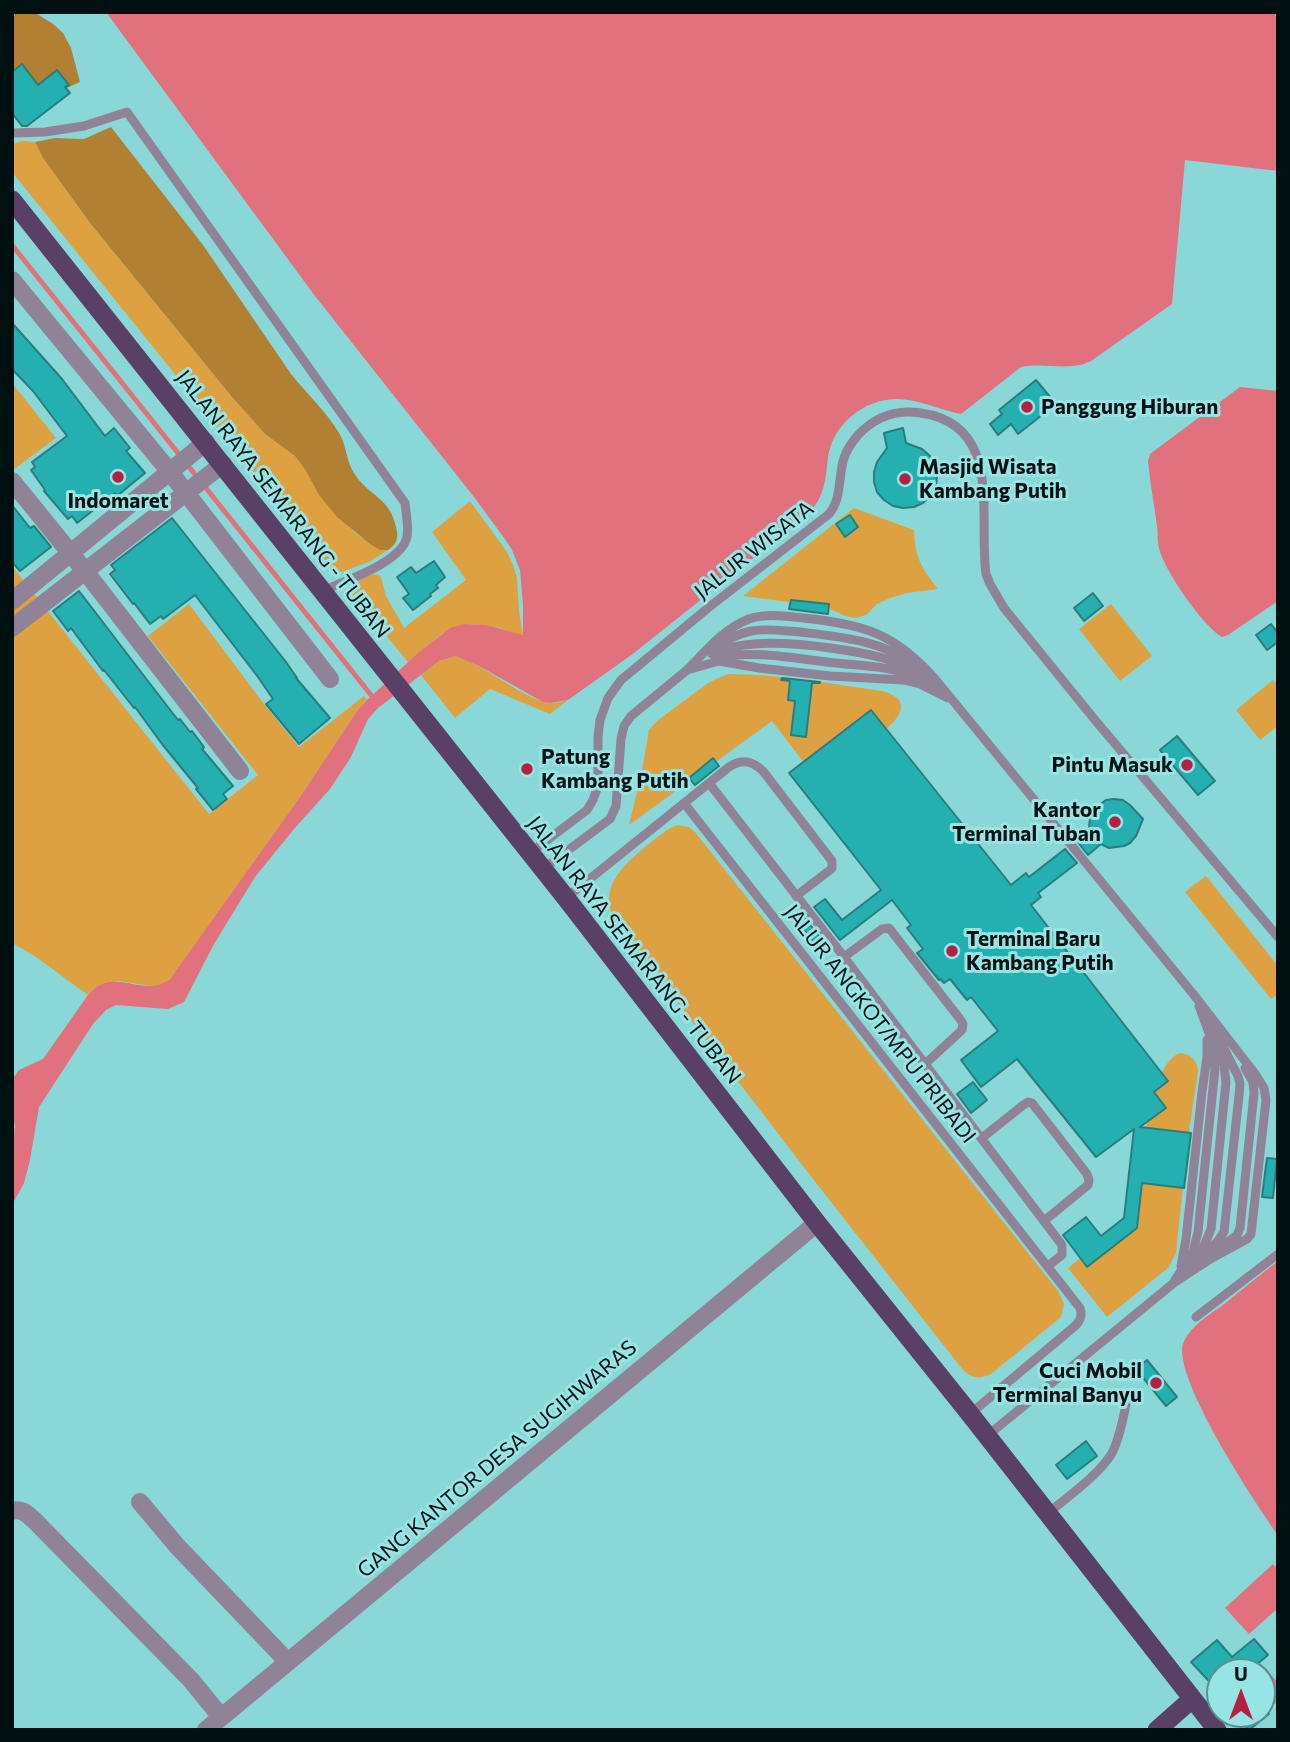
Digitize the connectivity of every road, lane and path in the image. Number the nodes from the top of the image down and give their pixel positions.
1 (12, 132) edge
2 (12, 200) edge
3 (12, 280) edge
4 (201, 446) junction
5 (174, 468) junction
6 (217, 469) junction
7 (12, 481) edge
8 (190, 489) junction
9 (71, 553) junction
10 (85, 571) junction
11 (323, 591) junction
12 (12, 601) edge
13 (12, 628) edge
14 (687, 670) junction
15 (330, 679) dead end
16 (953, 702) junction
17 (240, 771) dead end
18 (709, 783) junction
19 (684, 803) junction
20 (530, 853) junction
21 (543, 869) junction
22 (796, 896) junction
23 (566, 898) junction
24 (1278, 937) edge
25 (844, 957) junction
26 (1194, 995) junction
27 (925, 1064) junction
28 (982, 1138) junction
29 (1044, 1221) junction
30 (817, 1223) junction
31 (1278, 1254) edge
32 (1048, 1266) junction
33 (1172, 1284) junction
34 (1196, 1317) dead end
35 (1127, 1401) dead end
36 (970, 1414) junction
37 (987, 1436) junction
38 (140, 1502) dead end
39 (12, 1511) edge
40 (1047, 1514) junction
41 (288, 1662) junction
42 (1192, 1699) junction
43 (221, 1717) junction
44 (206, 1730) edge
45 (1157, 1730) edge
46 (1217, 1730) edge

1 - 11 lane
2 - 4 highway, JALAN RAYA SEMARANG - TUBAN
3 - 5 street
4 - 5 street
4 - 6 highway, JALAN RAYA SEMARANG - TUBAN
5 - 8 street
5 - 9 street
6 - 8 street
6 - 11 highway, JALAN RAYA SEMARANG - TUBAN
7 - 9 street
8 - 10 street
8 - 15 street
9 - 10 street
9 - 12 street
10 - 13 street
10 - 17 street
11 - 20 highway, JALAN RAYA SEMARANG - TUBAN
14 - 16 lane
14 - 16 lane
14 - 16 lane
14 - 16 lane
14 - 21 lane
16 - 26 lane
18 - 19 lane, JALUR ANGKOT/MPU PRIBADI
18 - 22 lane, JALUR ANGKOT/MPU PRIBADI
18 - 22 lane, JALUR ANGKOT/MPU PRIBADI
19 - 23 lane, JALUR ANGKOT/MPU PRIBADI
19 - 32 lane, JALUR ANGKOT/MPU PRIBADI
20 - 21 highway, JALAN RAYA SEMARANG - TUBAN
20 - 24 lane, JALUR WISATA
21 - 23 highway, JALAN RAYA SEMARANG - TUBAN
22 - 25 lane, JALUR ANGKOT/MPU PRIBADI
23 - 30 highway, JALAN RAYA SEMARANG - TUBAN
25 - 27 lane, JALUR ANGKOT/MPU PRIBADI
25 - 27 lane, JALUR ANGKOT/MPU PRIBADI
26 - 33 lane
26 - 33 lane
26 - 33 lane
26 - 33 lane
27 - 28 lane, JALUR ANGKOT/MPU PRIBADI
28 - 29 lane, JALUR ANGKOT/MPU PRIBADI
28 - 29 lane, JALUR ANGKOT/MPU PRIBADI
29 - 32 lane, JALUR ANGKOT/MPU PRIBADI
30 - 36 highway, JALAN RAYA SEMARANG - TUBAN
30 - 41 street, GANG KANTOR DESA SUGIHWARAS
31 - 34 lane
32 - 36 lane, JALUR ANGKOT/MPU PRIBADI
33 - 37 lane
35 - 40 lane
36 - 37 highway, JALAN RAYA SEMARANG - TUBAN
37 - 40 highway, JALAN RAYA SEMARANG - TUBAN
38 - 41 street
39 - 43 street
40 - 42 highway, JALAN RAYA SEMARANG - TUBAN
41 - 43 street, GANG KANTOR DESA SUGIHWARAS
42 - 45 highway
42 - 46 highway, JALAN RAYA SEMARANG - TUBAN
43 - 44 street, GANG KANTOR DESA SUGIHWARAS

